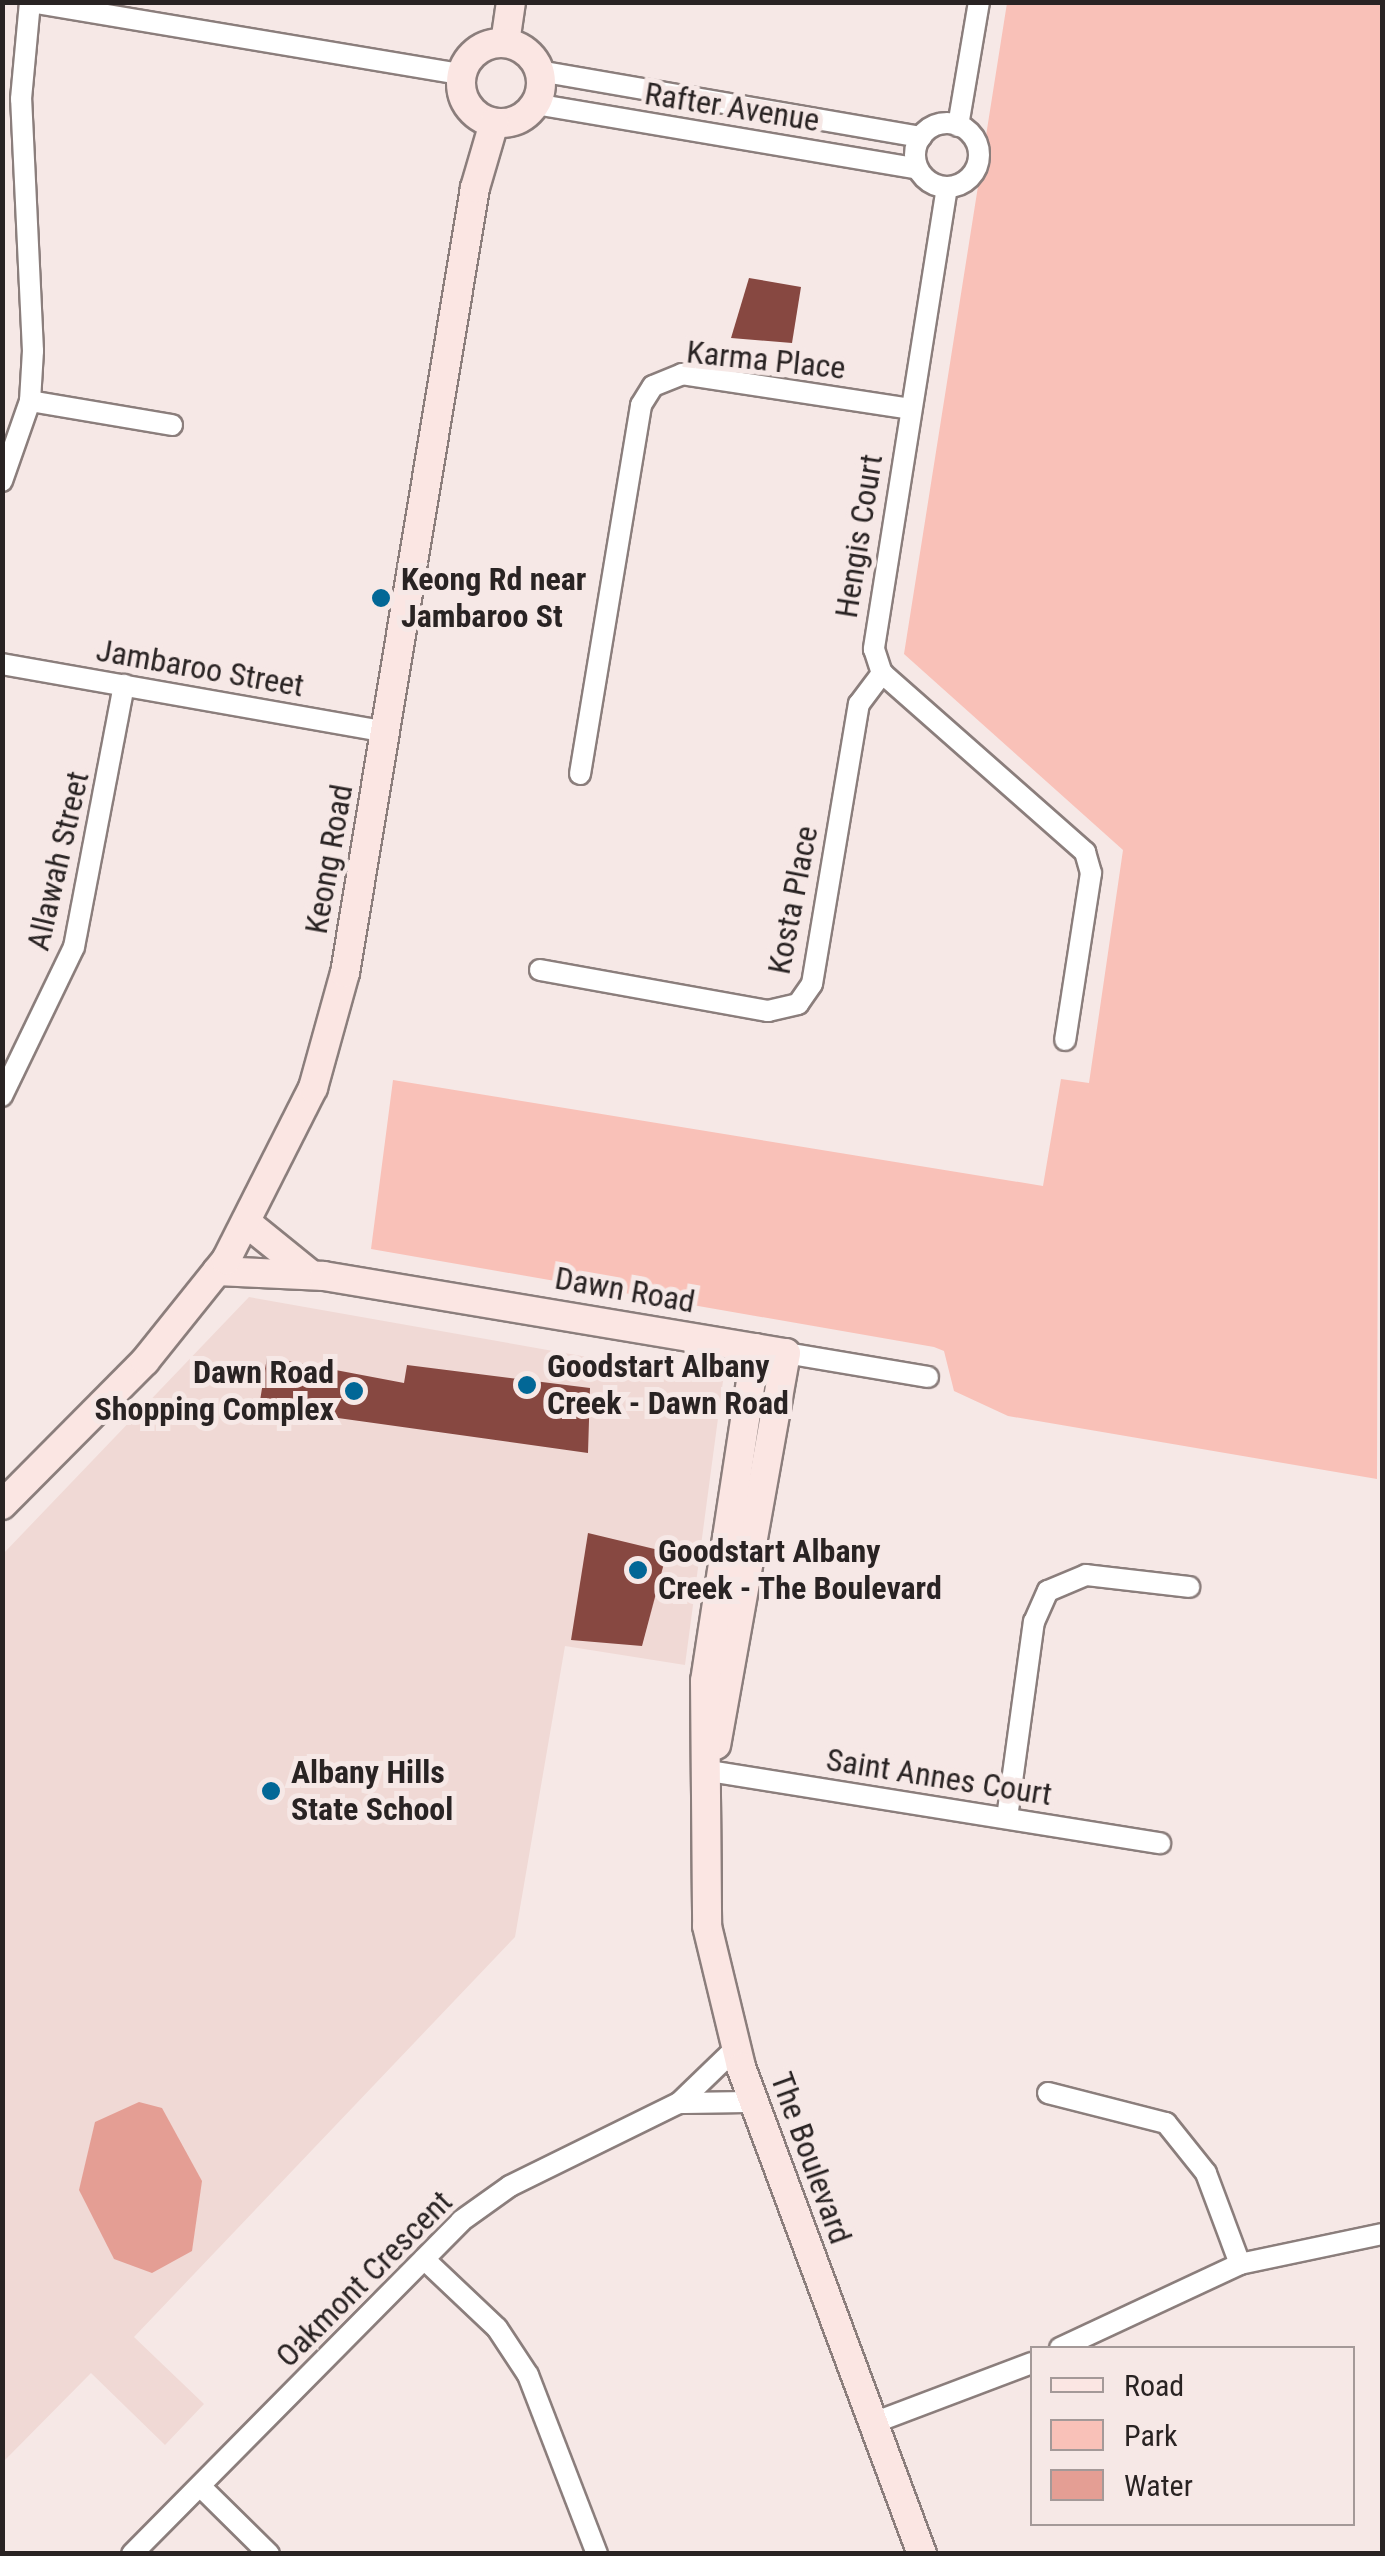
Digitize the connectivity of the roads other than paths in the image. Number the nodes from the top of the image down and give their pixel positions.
1 (30, 2) edge
2 (511, 2) edge
3 (978, 2) edge
4 (131, 11) edge
5 (505, 44) junction
6 (539, 71) junction
7 (462, 74) junction
8 (535, 104) junction
9 (494, 123) junction
10 (958, 126) junction
11 (921, 137) junction
12 (918, 169) junction
13 (947, 187) junction
14 (30, 401) junction
15 (910, 408) junction
16 (172, 425) dead end
17 (2, 482) edge
18 (2, 664) edge
19 (882, 673) junction
20 (124, 685) junction
21 (388, 732) junction
22 (580, 774) dead end
23 (540, 970) dead end
24 (1065, 1040) dead end
25 (2, 1096) edge
26 (247, 1224) junction
27 (217, 1271) junction
28 (310, 1274) junction
29 (756, 1348) junction
30 (786, 1353) junction
31 (928, 1376) dead end
32 (2, 1505) edge
33 (1189, 1588) dead end
34 (709, 1771) junction
35 (1008, 1818) junction
36 (1160, 1843) dead end
37 (736, 2049) junction
38 (1048, 2092) dead end
39 (753, 2102) junction
40 (679, 2103) junction
41 (1382, 2234) edge
42 (424, 2259) junction
43 (1240, 2264) junction
44 (1064, 2346) edge
45 (1030, 2364) edge
46 (873, 2423) junction
47 (200, 2486) junction
48 (132, 2554) edge
49 (268, 2554) edge
50 (597, 2554) edge
51 (922, 2554) edge

1 - 4 street
1 - 14 street
2 - 5 street
3 - 10 street
4 - 7 street
5 - 6 street
5 - 7 street
6 - 8 street
6 - 11 street, Rafter Avenue
7 - 9 street
8 - 9 street
8 - 12 street, Rafter Avenue
9 - 21 street, Keong Road
10 - 11 street, Rafter Avenue
10 - 13 street
11 - 12 street
12 - 13 street, Rafter Avenue
13 - 15 street, Hengis Court
14 - 16 street
14 - 17 street
15 - 19 street, Hengis Court
15 - 22 street, Karma Place
18 - 20 street, Jambaroo Street
19 - 23 street, Kosta Place
19 - 24 street
20 - 21 street, Jambaroo Street
20 - 25 street, Allawah Street
21 - 26 street, Keong Road
26 - 27 street, Keong Road
26 - 28 street, Dawn Road
27 - 28 street, Dawn Road
27 - 32 street, Keong Road
28 - 29 street, Dawn Road
29 - 30 street, Dawn Road
29 - 34 street, The Boulevard
30 - 31 street, Dawn Road
30 - 34 street, The Boulevard
33 - 35 street
34 - 35 street, Saint Annes Court
34 - 37 street, The Boulevard
35 - 36 street, Saint Annes Court
37 - 39 street, The Boulevard
37 - 40 street, Oakmont Crescent
38 - 43 street
39 - 40 street, Oakmont Crescent
39 - 46 street, The Boulevard
40 - 42 street, Oakmont Crescent
41 - 43 street
42 - 47 street, Oakmont Crescent
42 - 50 street
43 - 44 street
45 - 46 street
46 - 51 street, The Boulevard
47 - 48 street, Oakmont Crescent
47 - 49 street

